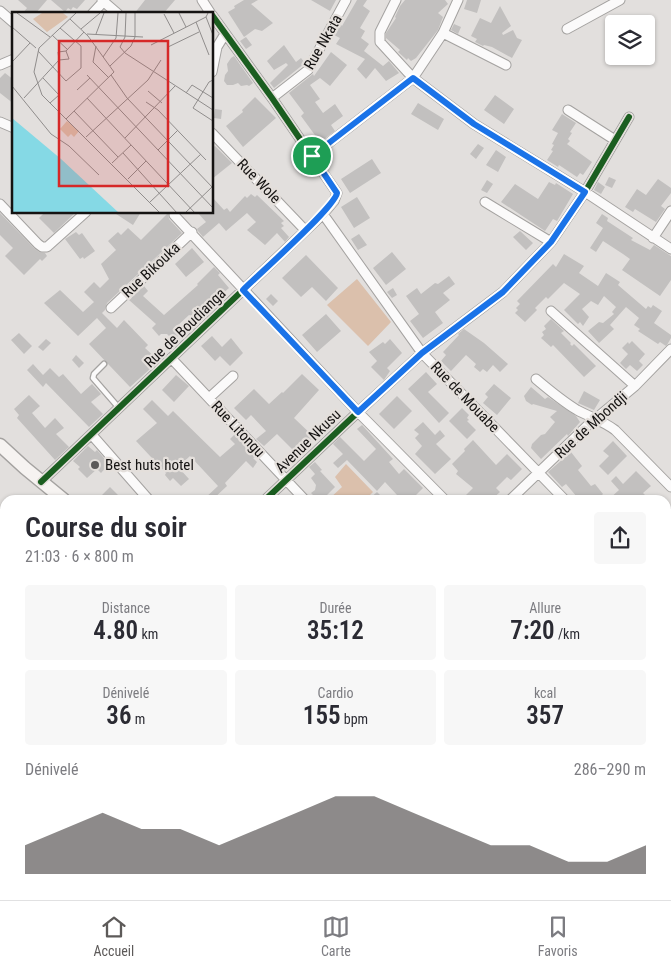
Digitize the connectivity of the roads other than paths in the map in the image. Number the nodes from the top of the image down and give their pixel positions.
1 (202, 0) edge
2 (346, 0) edge
3 (396, 0) edge
4 (458, 0) edge
5 (620, 0) edge
6 (104, 1) edge
7 (0, 11) edge
8 (94, 12) edge
9 (116, 12) edge
10 (210, 12) edge
11 (214, 18) edge
12 (12, 21) edge
13 (567, 29) dead end
14 (443, 33) junction
15 (225, 34) junction
16 (12, 59) edge
17 (214, 62) edge
18 (0, 65) edge
19 (506, 66) dead end
20 (413, 78) junction
21 (272, 98) junction
22 (568, 110) dead end
23 (629, 117) dead end
24 (0, 122) edge
25 (12, 127) edge
26 (214, 135) edge
27 (615, 140) junction
28 (312, 156) junction
29 (585, 192) junction
30 (485, 202) dead end
31 (0, 204) edge
32 (671, 211) edge
33 (84, 214) edge
34 (323, 214) junction
35 (174, 215) dead end
36 (305, 230) junction
37 (192, 232) junction
38 (653, 238) junction
39 (551, 242) junction
40 (671, 250) edge
41 (243, 290) junction
42 (111, 308) dead end
43 (551, 311) dead end
44 (671, 349) edge
45 (422, 353) junction
46 (171, 358) junction
47 (104, 364) dead end
48 (234, 376) dead end
49 (536, 379) dead end
50 (635, 386) junction
51 (208, 398) junction
52 (119, 408) junction
53 (358, 412) junction
54 (596, 418) junction
55 (92, 435) junction
56 (0, 445) edge
57 (538, 472) junction
58 (286, 480) junction
59 (41, 482) junction
60 (671, 487) edge
61 (58, 495) edge
62 (145, 495) edge
63 (270, 495) edge
64 (300, 495) edge
65 (440, 495) edge
66 (515, 495) edge
67 (560, 495) edge

1 - 10 street, Rue de Boudianga
2 - 21 street, Rue Nkata
3 - 20 street
4 - 14 street
5 - 13 street
6 - 8 street
6 - 9 street
7 - 12 street
11 - 15 street, Rue de Boudianga
14 - 19 street
14 - 20 street
15 - 17 street
15 - 21 street, Rue de Boudianga
16 - 18 street
20 - 28 street
20 - 29 street
21 - 28 street, Rue de Boudianga
22 - 27 street
23 - 27 street, Avenue Nkusu
24 - 25 street
26 - 36 street, Rue Wole
27 - 29 street, Avenue Nkusu
28 - 34 street, Rue de Boudianga
29 - 38 street
29 - 39 street, Avenue Nkusu
30 - 39 street
31 - 33 street
32 - 38 street
34 - 36 street, Rue de Boudianga
34 - 45 street, Rue de Mouabe
35 - 37 street
36 - 41 street, Rue de Boudianga
37 - 41 street
37 - 42 street, Rue Bikouka
38 - 40 street
39 - 45 street, Avenue Nkusu
41 - 46 street, Rue de Boudianga
41 - 53 street
43 - 50 street
44 - 50 street, Rue de Mbondji
45 - 53 street, Avenue Nkusu
45 - 57 street, Rue de Mouabe
46 - 51 street, Rue Litongu
46 - 52 street, Rue de Boudianga
47 - 52 lane
48 - 51 street
49 - 54 street
50 - 54 street, Rue de Mbondji
51 - 58 street, Rue Litongu
52 - 55 street, Rue de Boudianga
53 - 58 street, Avenue Nkusu
53 - 65 street
54 - 57 street, Rue de Mbondji
54 - 60 street
55 - 59 street, Rue de Boudianga
55 - 62 street
56 - 59 street
57 - 66 street, Rue de Mbondji
57 - 67 street, Rue de Mouabe
58 - 63 street, Avenue Nkusu
58 - 64 street, Rue Litongu
59 - 61 street

